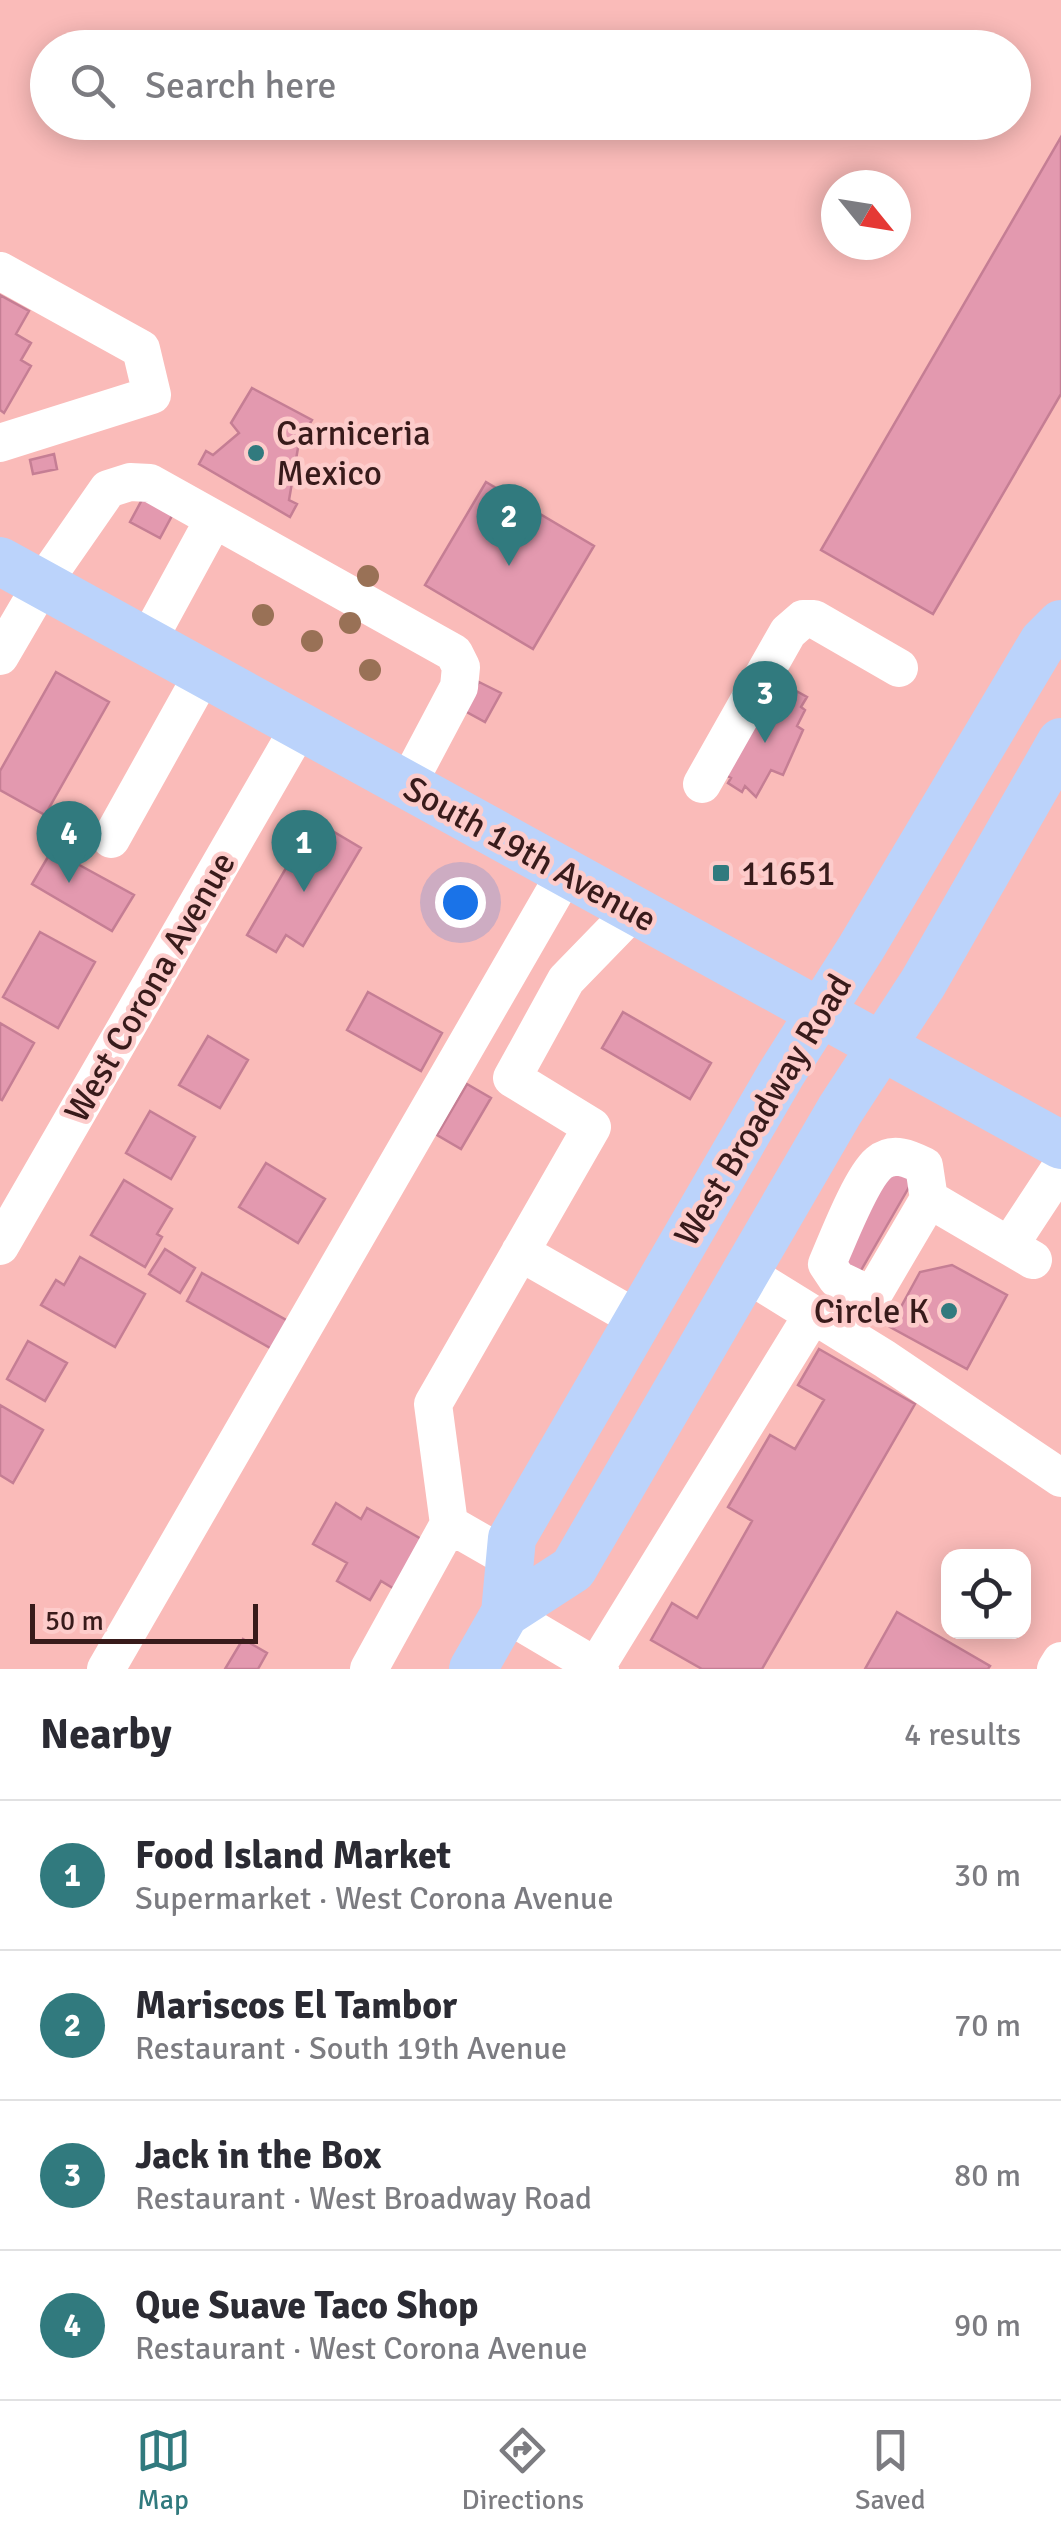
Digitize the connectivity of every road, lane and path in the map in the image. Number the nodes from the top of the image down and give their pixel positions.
1 (0, 270) edge
2 (0, 443) edge
3 (214, 519) junction
4 (0, 561) edge
5 (42, 584) junction
6 (1061, 624) edge
7 (146, 642) junction
8 (0, 656) edge
9 (899, 668) dead end
10 (203, 674) junction
11 (299, 728) junction
12 (1061, 742) edge
13 (702, 784) dead end
14 (406, 787) junction
15 (111, 839) dead end
16 (565, 874) junction
17 (633, 910) junction
18 (820, 1010) junction
19 (883, 1046) junction
20 (1061, 1145) edge
21 (1061, 1167) edge
22 (928, 1199) dead end
23 (0, 1246) edge
24 (520, 1252) junction
25 (746, 1272) junction
26 (812, 1314) junction
27 (638, 1320) junction
28 (1061, 1478) edge
29 (449, 1524) junction
30 (510, 1559) junction
31 (504, 1613) junction
32 (1061, 1662) edge
33 (598, 1668) edge
34 (106, 1669) edge
35 (369, 1669) edge
36 (473, 1669) edge
37 (1056, 1669) edge

1 - 2 street
3 - 5 street
3 - 7 street
3 - 14 street
4 - 5 main road, South 19th Avenue
5 - 7 main road, South 19th Avenue
5 - 8 street
6 - 18 main road, West Broadway Road
7 - 10 main road, South 19th Avenue
9 - 13 street
10 - 11 main road, South 19th Avenue
10 - 15 street
11 - 14 main road, South 19th Avenue
11 - 23 street, West Corona Avenue
12 - 19 main road, West Broadway Road
14 - 16 main road, South 19th Avenue
16 - 17 main road, South 19th Avenue
16 - 34 street
17 - 18 main road, South 19th Avenue
17 - 24 street
18 - 19 main road, South 19th Avenue
18 - 27 main road, West Broadway Road
19 - 20 main road, South 19th Avenue
19 - 25 main road, West Broadway Road
21 - 22 street
24 - 27 street
24 - 29 street
25 - 26 street
25 - 31 main road, West Broadway Road
26 - 28 street
26 - 33 street
27 - 30 main road, West Broadway Road
29 - 30 street
29 - 35 street
30 - 31 main road, West Broadway Road
31 - 33 street
31 - 36 main road, West Broadway Road
32 - 37 street

